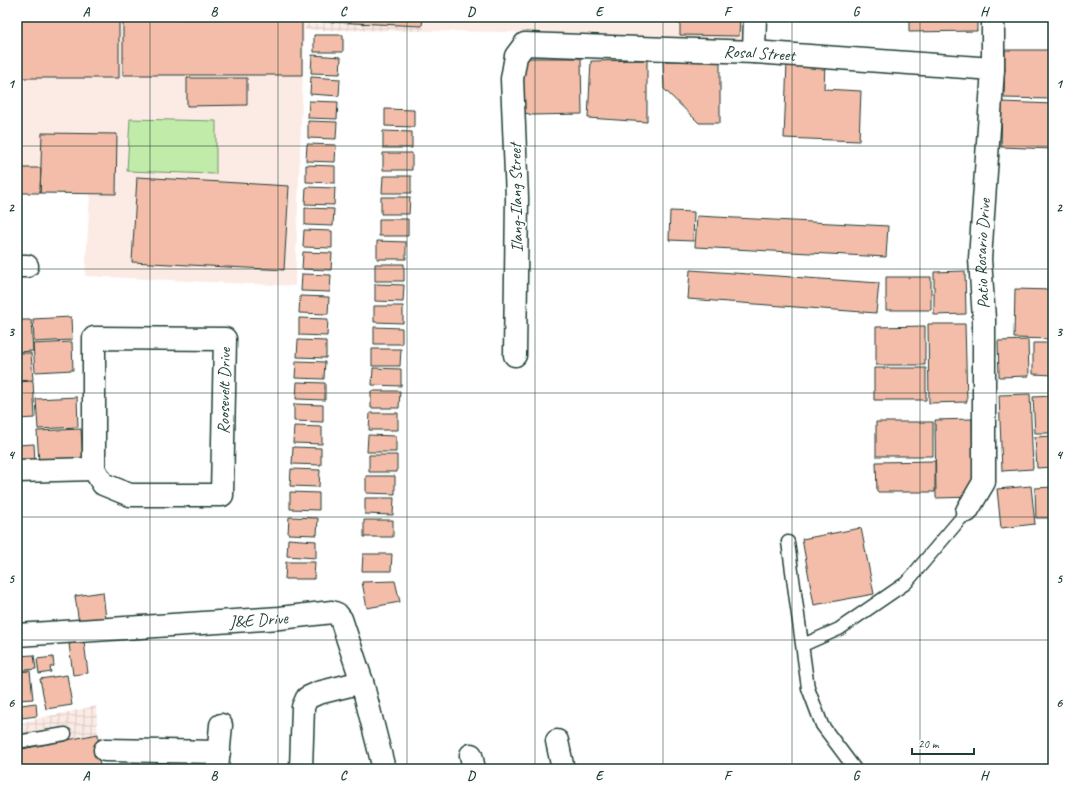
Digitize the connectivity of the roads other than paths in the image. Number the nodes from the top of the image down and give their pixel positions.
1 (755, 17) edge
2 (993, 17) edge
3 (526, 44) joint
4 (754, 52) junction
5 (993, 69) junction
6 (515, 355) dead end
7 (94, 469) junction
8 (17, 471) edge
9 (967, 511) joint
10 (788, 542) dead end
11 (17, 635) edge
12 (803, 644) junction
13 (362, 682) junction
14 (221, 725) dead end
15 (65, 734) dead end
16 (557, 741) dead end
17 (17, 742) edge
18 (105, 750) dead end
19 (218, 760) edge
20 (301, 769) edge
21 (384, 769) edge
22 (563, 769) edge
23 (854, 769) edge

1 - 4 street
2 - 5 street, Patio Rosario Drive
3 - 4 street, Rosal Street
3 - 6 street, Ilang-Ilang Street
4 - 5 street, Rosal Street
5 - 9 street, Patio Rosario Drive
7 - 7 street, Roosevelt Drive
7 - 8 street
9 - 12 lane
10 - 12 lane
11 - 13 street, J&E Drive
12 - 23 lane
13 - 20 street
13 - 21 street, J&E Drive
14 - 19 street
15 - 17 lane
16 - 22 street
18 - 19 street

